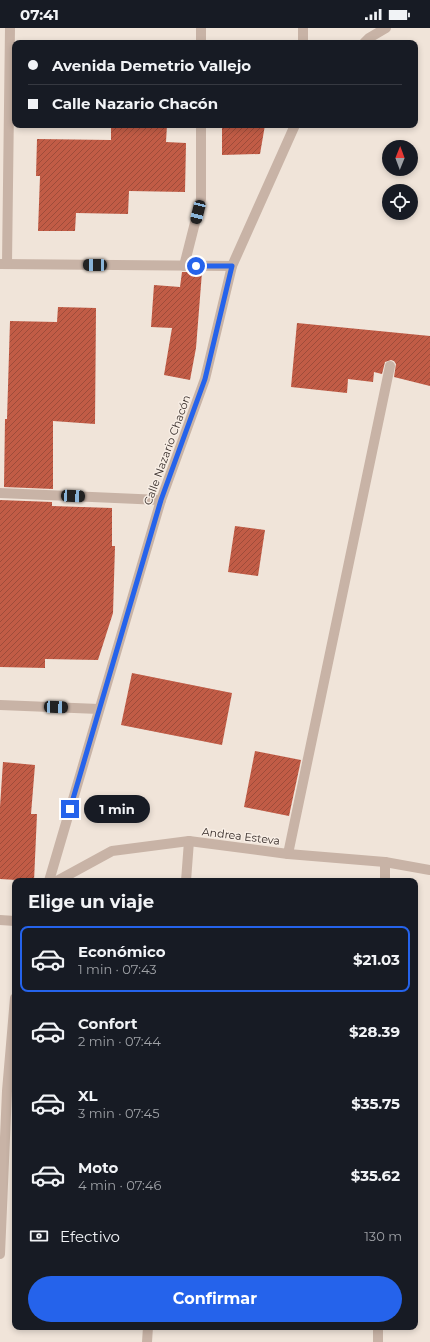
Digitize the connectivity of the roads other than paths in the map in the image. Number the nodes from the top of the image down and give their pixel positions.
1 (10, 28) edge
2 (201, 28) edge
3 (303, 28) edge
4 (386, 28) edge
5 (201, 40) edge
6 (303, 40) edge
7 (367, 40) edge
8 (201, 128) edge
9 (294, 128) edge
10 (4, 264) edge
11 (184, 266) junction
12 (232, 266) junction
13 (390, 366) dead end
14 (0, 492) edge
15 (161, 500) junction
16 (0, 705) edge
17 (99, 709) junction
18 (189, 841) junction
19 (288, 854) junction
20 (385, 862) junction
21 (430, 870) edge
22 (50, 878) edge
23 (62, 878) edge
24 (186, 878) edge
25 (385, 878) edge
26 (0, 920) edge
27 (12, 921) edge
28 (12, 1023) edge
29 (4, 1091) edge
30 (0, 1254) edge
31 (148, 1330) edge
32 (378, 1330) edge
33 (147, 1342) edge
34 (378, 1342) edge

1 - 10 street
2 - 5 street
3 - 6 street
4 - 7 street
8 - 11 street
9 - 12 street, Calle Nazario Chacón
10 - 11 street
11 - 12 street
12 - 15 street, Calle Nazario Chacón
13 - 19 street
14 - 15 street
15 - 17 street, Calle Nazario Chacón
16 - 17 street
17 - 22 street, Calle Nazario Chacón
18 - 19 street, Andrea Esteva
18 - 23 street, Andrea Esteva
18 - 24 street
19 - 20 street, Andrea Esteva
20 - 21 street, Andrea Esteva
20 - 25 street
26 - 27 street
28 - 29 street
29 - 30 street
31 - 33 street
32 - 34 street

